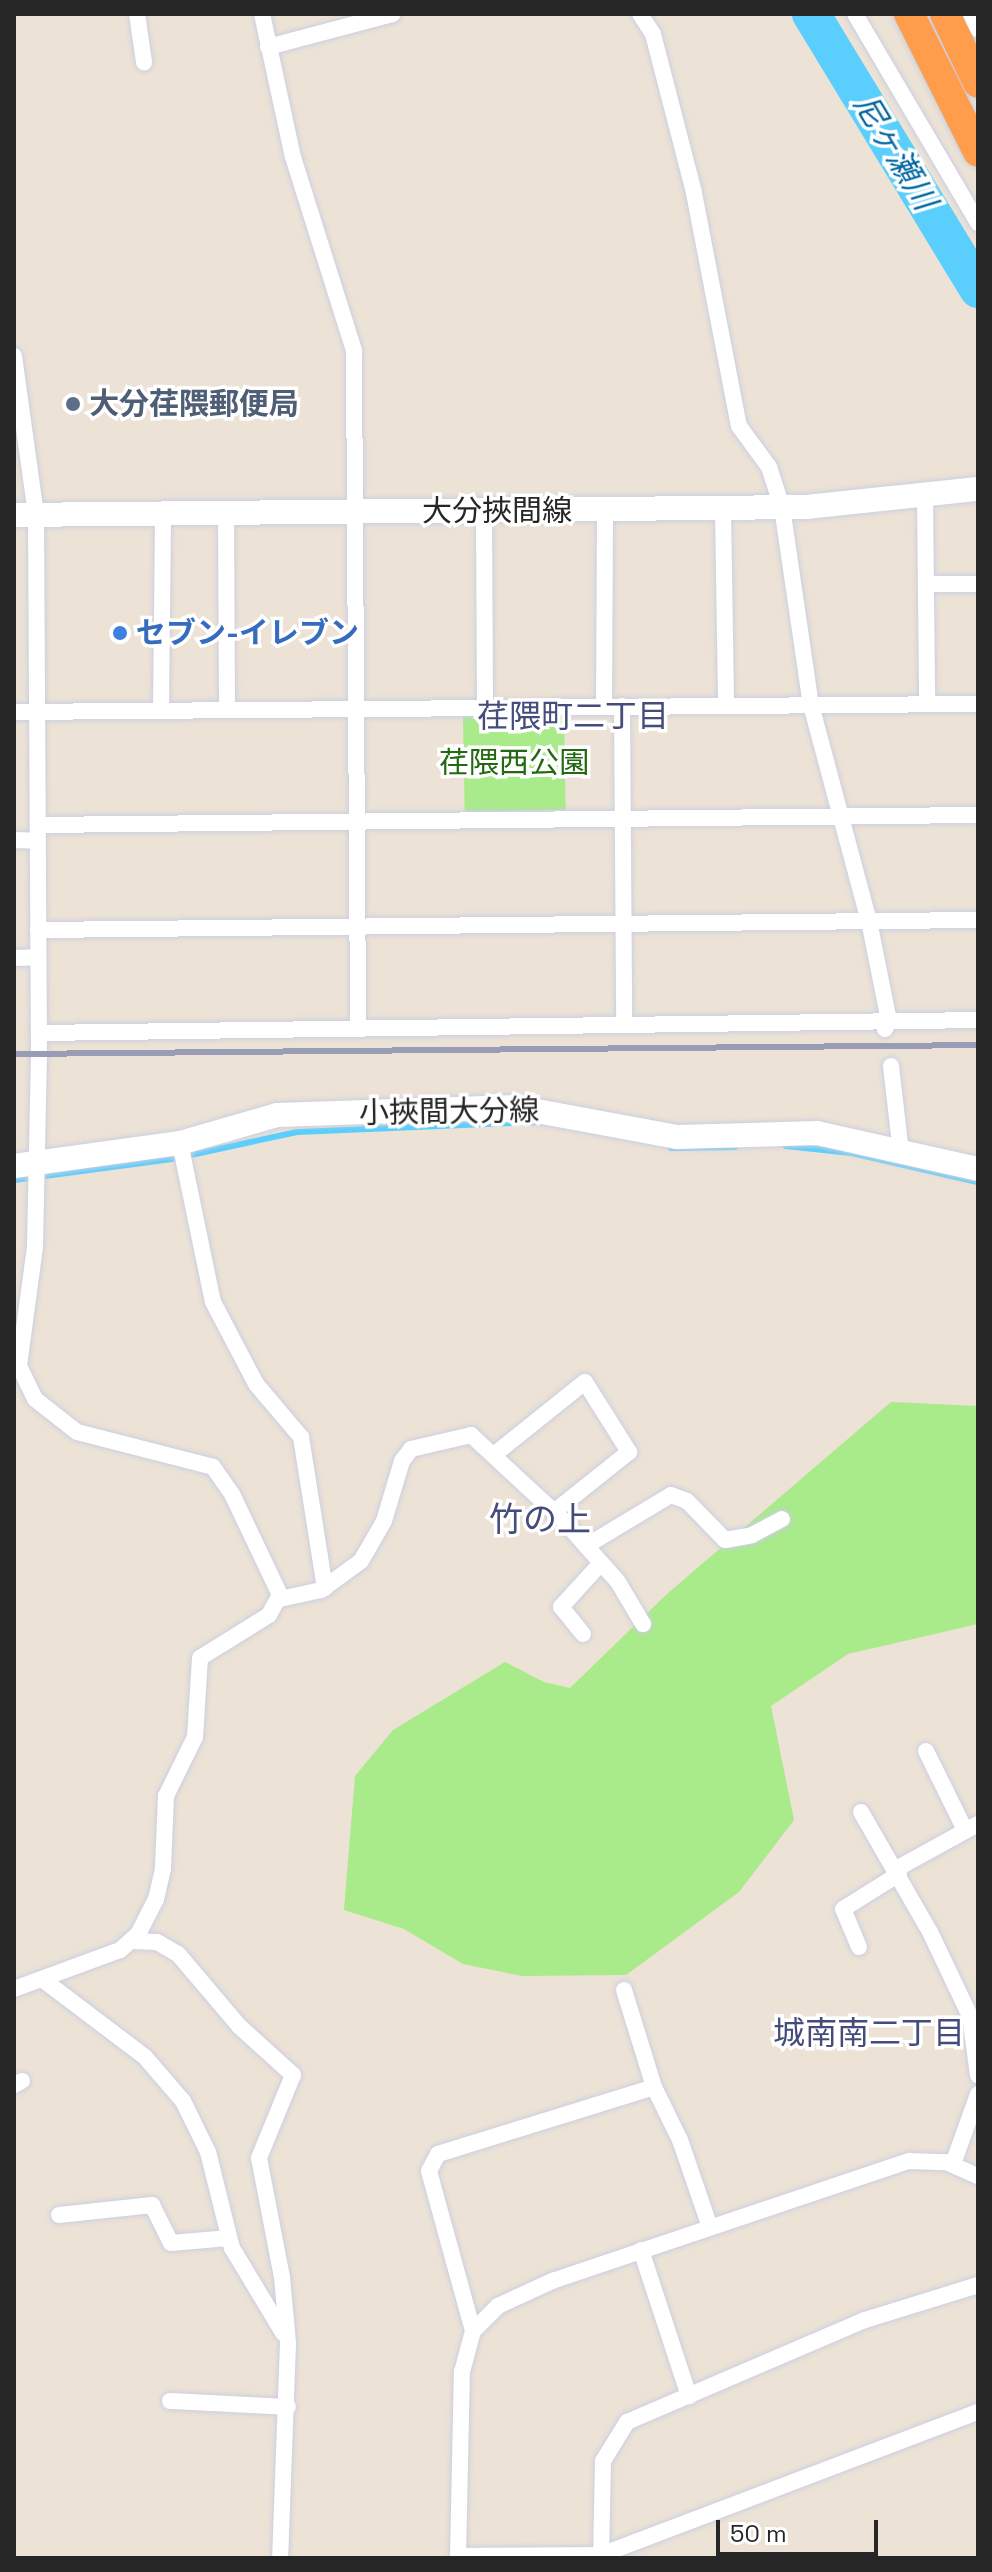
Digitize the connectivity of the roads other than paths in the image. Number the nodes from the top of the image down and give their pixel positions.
1 (137, 14) edge
2 (262, 14) edge
3 (393, 14) edge
4 (640, 14) edge
5 (855, 14) edge
6 (909, 14) edge
7 (945, 14) edge
8 (971, 14) edge
9 (978, 29) edge
10 (268, 47) junction
11 (144, 62) dead end
12 (978, 83) edge
13 (978, 152) edge
14 (978, 223) edge
15 (14, 356) edge
16 (978, 489) edge
17 (925, 497) junction
18 (782, 507) junction
19 (723, 509) junction
20 (605, 510) junction
21 (484, 511) junction
22 (355, 512) junction
23 (163, 513) junction
24 (226, 513) junction
25 (25, 515) edge
26 (926, 584) junction
27 (978, 584) edge
28 (927, 704) junction
29 (978, 704) edge
30 (811, 705) junction
31 (622, 706) junction
32 (726, 706) junction
33 (604, 707) junction
34 (485, 708) junction
35 (355, 709) junction
36 (161, 710) junction
37 (227, 710) junction
38 (14, 712) edge
39 (37, 712) junction
40 (978, 815) edge
41 (841, 816) junction
42 (623, 817) junction
43 (356, 818) junction
44 (38, 833) junction
45 (14, 840) edge
46 (978, 920) edge
47 (869, 921) junction
48 (624, 923) junction
49 (357, 925) junction
50 (38, 930) junction
51 (38, 957) junction
52 (14, 958) edge
53 (978, 1020) edge
54 (624, 1023) junction
55 (358, 1025) junction
56 (887, 1025) junction
57 (39, 1033) junction
58 (891, 1066) dead end
59 (180, 1143) junction
60 (901, 1152) junction
61 (39, 1164) junction
62 (14, 1166) edge
63 (978, 1169) edge
64 (16, 1366) edge
65 (495, 1454) junction
66 (555, 1511) junction
67 (782, 1519) dead end
68 (586, 1546) junction
69 (601, 1563) junction
70 (325, 1588) junction
71 (280, 1599) junction
72 (643, 1624) dead end
73 (583, 1634) dead end
74 (926, 1751) dead end
75 (861, 1812) dead end
76 (971, 1826) edge
77 (897, 1871) junction
78 (131, 1941) junction
79 (859, 1947) dead end
80 (46, 1982) junction
81 (14, 1989) edge
82 (624, 1990) dead end
83 (978, 2075) edge
84 (654, 2087) junction
85 (978, 2094) edge
86 (953, 2164) junction
87 (978, 2176) edge
88 (59, 2215) dead end
89 (710, 2227) junction
90 (229, 2238) junction
91 (641, 2250) junction
92 (978, 2285) edge
93 (473, 2331) junction
94 (288, 2343) junction
95 (689, 2396) junction
96 (170, 2401) dead end
97 (288, 2407) junction
98 (978, 2412) edge
99 (601, 2556) edge
100 (458, 2557) edge
101 (280, 2558) edge

1 - 11 street
2 - 10 street
3 - 10 street
4 - 18 street
5 - 14 street
6 - 13 highway
7 - 12 highway
8 - 9 street
10 - 22 street
15 - 25 street
16 - 17 main road, 大分挾間線
17 - 18 main road, 大分挾間線
17 - 26 street
18 - 19 main road, 大分挾間線
18 - 30 street
19 - 20 main road, 大分挾間線
19 - 32 street
20 - 21 main road, 大分挾間線
20 - 33 street
21 - 22 main road, 大分挾間線
21 - 34 street
22 - 24 main road, 大分挾間線
22 - 35 street
23 - 24 main road, 大分挾間線
23 - 25 main road, 大分挾間線
23 - 36 street
24 - 37 street
25 - 39 street
26 - 27 street
26 - 28 street
28 - 29 street
28 - 30 street
30 - 32 street
30 - 41 street
31 - 32 street
31 - 33 street
31 - 42 street
33 - 34 street
34 - 35 street
35 - 37 street
35 - 43 street
36 - 37 street
36 - 39 street
38 - 39 street
39 - 44 street
40 - 41 street
41 - 42 street
41 - 47 street
42 - 43 street
42 - 48 street
43 - 44 street
43 - 49 street
44 - 45 street
44 - 50 street
46 - 47 street
47 - 48 street
47 - 56 street
48 - 49 street
48 - 54 street
49 - 50 street
49 - 55 street
50 - 51 street
51 - 52 street
51 - 57 street
53 - 56 street
54 - 55 street
54 - 56 street
55 - 57 street
57 - 61 street
58 - 60 street
59 - 60 main road, 小挾間大分線
59 - 61 main road, 小挾間大分線
59 - 70 street
60 - 63 main road, 小挾間大分線
61 - 62 main road, 小挾間大分線
61 - 64 street
64 - 71 street
65 - 66 street
65 - 66 street
65 - 70 street
66 - 68 street
67 - 68 street
68 - 69 street
69 - 72 street
69 - 73 street
70 - 71 street
71 - 78 street
74 - 76 street
75 - 77 street
76 - 77 street
77 - 79 street
77 - 83 street
78 - 80 street
78 - 94 street
80 - 81 street
80 - 90 street
82 - 84 street
84 - 89 street
84 - 93 street
85 - 86 street
86 - 87 street
86 - 89 street
88 - 90 street
89 - 91 street
90 - 94 street
91 - 93 street
91 - 95 street
92 - 95 street
93 - 100 street
94 - 97 street
95 - 99 street
96 - 97 street
97 - 101 street
98 - 99 street
99 - 100 street

